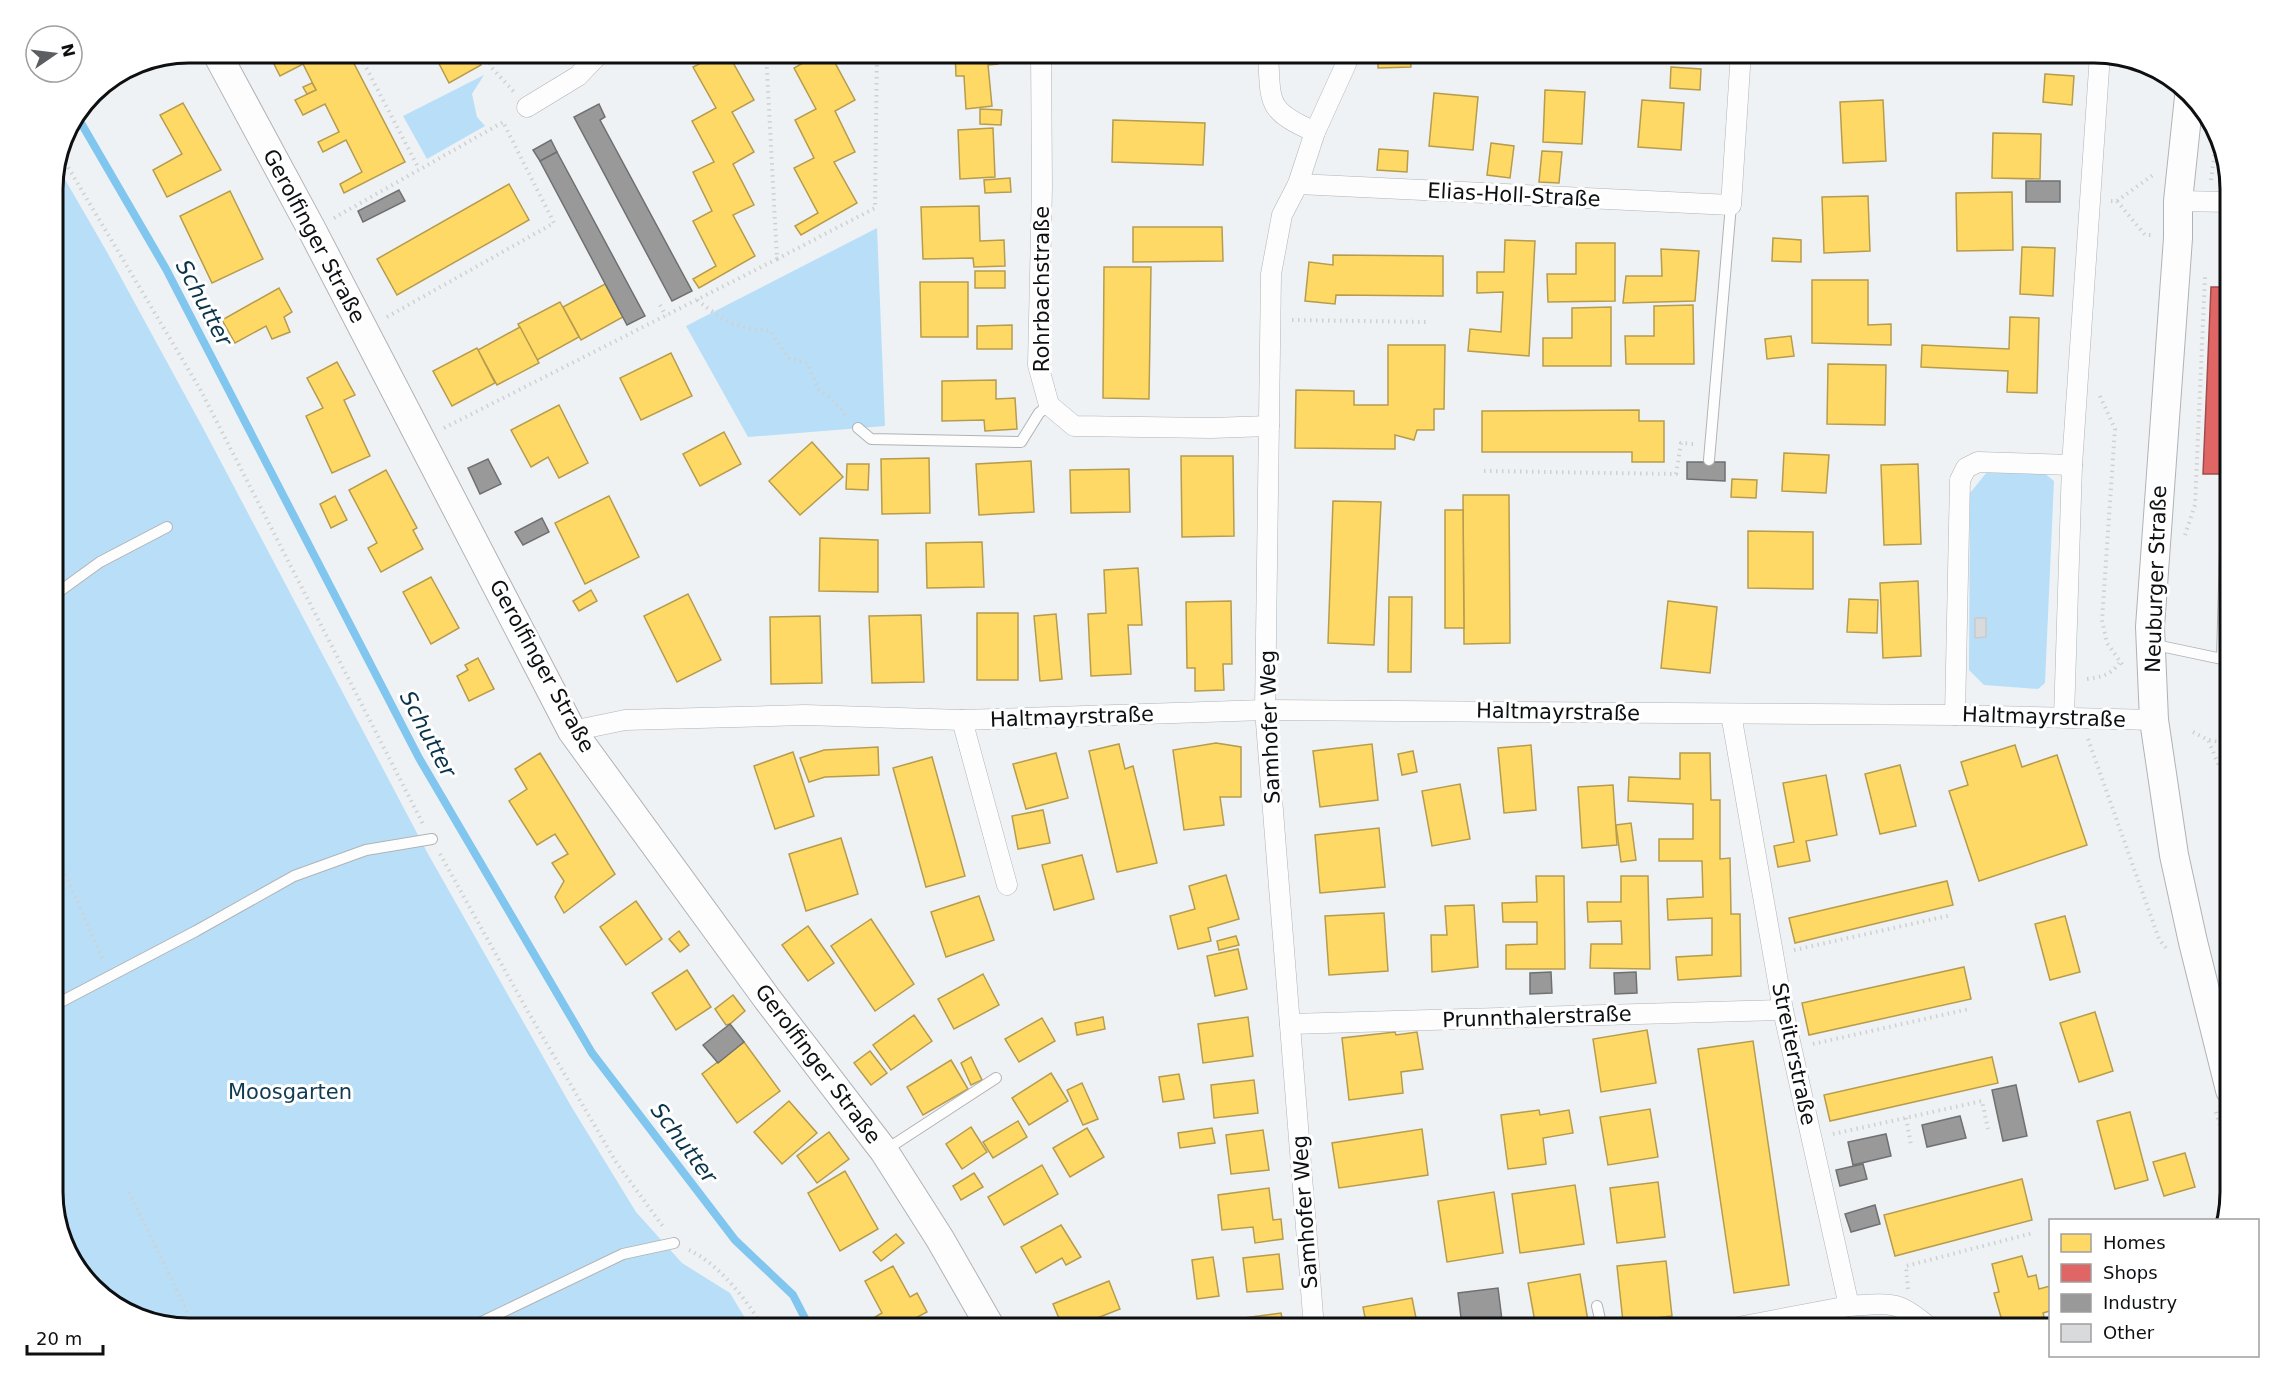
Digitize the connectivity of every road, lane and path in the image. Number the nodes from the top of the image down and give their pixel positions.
1 (222, 63) edge
2 (364, 63) edge
3 (490, 63) edge
4 (590, 63) edge
5 (767, 63) edge
6 (877, 63) edge
7 (1041, 63) edge
8 (1269, 63) edge
9 (1346, 63) edge
10 (1740, 63) edge
11 (2099, 63) edge
12 (527, 106) junction
13 (2188, 106) edge
14 (503, 122) junction
15 (1315, 132) junction
16 (2215, 153) edge
17 (65, 163) edge
18 (418, 169) junction
19 (1298, 184) junction
20 (2089, 199) junction
21 (2178, 201) junction
22 (2208, 202) junction
23 (2220, 202) edge
24 (1731, 205) junction
25 (312, 230) junction
26 (2178, 238) junction
27 (777, 259) junction
28 (2205, 274) dead end
29 (697, 300) junction
30 (660, 305) dead end
31 (666, 316) junction
32 (1270, 320) junction
33 (1426, 322) dead end
34 (364, 330) junction
35 (1049, 405) junction
36 (1269, 426) junction
37 (858, 428) joint
38 (2115, 429) dead end
39 (422, 440) junction
40 (1710, 444) junction
41 (1709, 460) dead end
42 (2072, 465) junction
43 (1484, 471) dead end
44 (167, 527) dead end
45 (2183, 540) dead end
46 (63, 589) edge
47 (2151, 644) junction
48 (2220, 658) edge
49 (2119, 663) junction
50 (2128, 671) dead end
51 (2087, 679) dead end
52 (1265, 710) junction
53 (1731, 714) junction
54 (1955, 715) junction
55 (2073, 718) junction
56 (962, 720) junction
57 (2154, 720) junction
58 (572, 731) junction
59 (2193, 732) dead end
60 (2208, 740) junction
61 (2220, 742) edge
62 (2220, 768) edge
63 (432, 840) junction
64 (63, 870) edge
65 (1007, 885) dead end
66 (1952, 915) dead end
67 (2219, 936) dead end
68 (2220, 940) edge
69 (2170, 953) dead end
70 (1773, 955) junction
71 (110, 976) junction
72 (63, 1001) edge
73 (1969, 1009) dead end
74 (1783, 1010) junction
75 (1290, 1024) junction
76 (1792, 1049) junction
77 (996, 1078) dead end
78 (2220, 1084) edge
79 (1906, 1118) junction
80 (1989, 1129) dead end
81 (1812, 1139) junction
82 (1911, 1145) dead end
83 (884, 1151) junction
84 (129, 1192) dead end
85 (2033, 1233) dead end
86 (674, 1242) junction
87 (1597, 1306) dead end
88 (1850, 1306) junction
89 (1909, 1310) junction
90 (190, 1318) edge
91 (491, 1318) edge
92 (757, 1318) edge
93 (986, 1318) edge
94 (1313, 1318) edge
95 (1600, 1318) edge
96 (1789, 1318) edge
97 (1918, 1318) edge

1 - 25 street, Gerolfinger Straße
2 - 18 path
3 - 12 path
4 - 12 street
5 - 27 path
6 - 27 path
7 - 35 street, Rohrbachstraße
8 - 15 street
9 - 15 street, Samhofer Weg
10 - 24 street
11 - 20 street
12 - 14 path
13 - 21 street, Neuburger Straße
14 - 18 path
14 - 34 path
15 - 19 street, Samhofer Weg
16 - 22 path
17 - 63 path
18 - 25 path
19 - 24 street, Elias-Holl-Straße
19 - 32 street, Samhofer Weg
20 - 26 path
20 - 42 street
21 - 22 street
21 - 26 street, Neuburger Straße
22 - 23 street
24 - 40 lane
25 - 34 street, Gerolfinger Straße
26 - 47 street, Neuburger Straße
27 - 29 path
28 - 45 path
29 - 31 path
29 - 37 path
30 - 31 path
31 - 39 path
32 - 33 path
32 - 36 street, Samhofer Weg
34 - 39 street, Gerolfinger Straße
35 - 36 street
35 - 37 lane
36 - 52 street, Samhofer Weg
38 - 49 path
39 - 58 street, Gerolfinger Straße
40 - 41 lane
40 - 43 path
42 - 54 street
42 - 55 street
44 - 46 lane
47 - 48 lane
47 - 57 street, Neuburger Straße
49 - 50 path
49 - 51 path
52 - 53 street, Haltmayrstraße
52 - 56 street, Haltmayrstraße
52 - 75 street, Samhofer Weg
53 - 54 street, Haltmayrstraße
53 - 70 street, Streiterstraße
54 - 55 street, Haltmayrstraße
55 - 57 street, Haltmayrstraße
55 - 69 path
56 - 58 street, Haltmayrstraße
56 - 65 street, Haltmayrstraße
57 - 78 street, Neuburger Straße
58 - 83 street, Gerolfinger Straße
59 - 60 path
60 - 61 path
60 - 62 path
63 - 71 lane
63 - 86 path
64 - 71 path
66 - 70 path
67 - 68 path
70 - 74 street, Streiterstraße
71 - 72 lane
73 - 76 path
74 - 75 street, Prunnthalerstraße
74 - 76 street, Streiterstraße
75 - 94 street, Samhofer Weg
76 - 81 street, Streiterstraße
77 - 83 lane
79 - 80 path
79 - 81 path
79 - 82 path
81 - 88 street, Streiterstraße
83 - 93 street, Gerolfinger Straße
84 - 90 path
85 - 89 path
86 - 91 lane
86 - 92 path
87 - 95 lane
88 - 89 street
88 - 96 street
89 - 97 street

